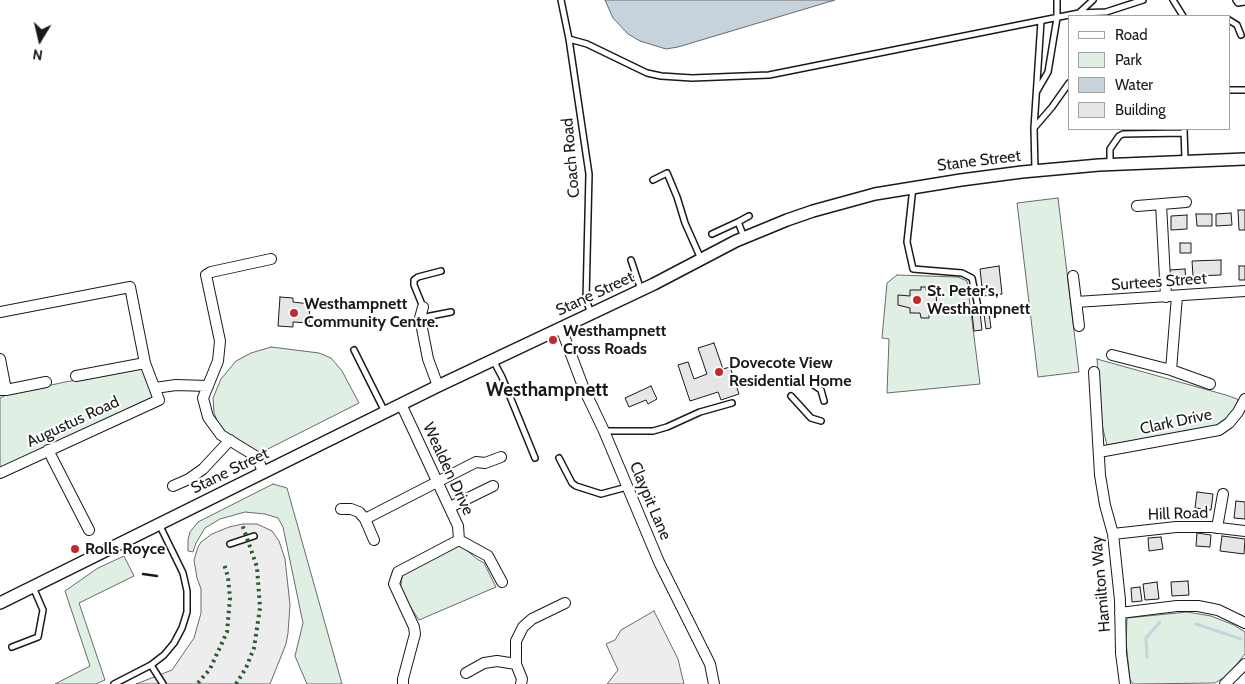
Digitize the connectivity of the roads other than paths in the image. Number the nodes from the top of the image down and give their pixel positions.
1 (561, 0) edge
2 (1058, 0) edge
3 (1094, 0) edge
4 (1143, 0) edge
5 (1173, 0) edge
6 (1236, 0) edge
7 (1245, 2) edge
8 (1079, 13) junction
9 (1070, 15) edge
10 (1182, 15) edge
11 (1068, 16) edge
12 (1057, 18) junction
13 (1041, 21) junction
14 (1230, 21) edge
15 (1241, 35) dead end
16 (569, 39) junction
17 (1068, 84) edge
18 (1230, 90) edge
19 (1245, 90) edge
20 (1037, 91) junction
21 (1034, 128) junction
22 (1184, 131) edge
23 (1245, 159) edge
24 (1185, 161) junction
25 (1110, 165) junction
26 (1035, 171) junction
27 (653, 180) dead end
28 (914, 187) junction
29 (1186, 202) dead end
30 (1161, 204) junction
31 (1136, 206) dead end
32 (749, 216) dead end
33 (738, 222) junction
34 (712, 234) dead end
35 (744, 238) junction
36 (271, 259) dead end
37 (631, 260) dead end
38 (701, 260) junction
39 (441, 272) dead end
40 (1073, 276) dead end
41 (641, 290) junction
42 (1245, 291) edge
43 (1172, 297) junction
44 (1076, 302) junction
45 (423, 307) joint
46 (978, 307) dead end
47 (0, 312) edge
48 (452, 312) dead end
49 (592, 314) junction
50 (420, 318) junction
51 (1079, 326) dead end
52 (561, 328) junction
53 (354, 350) dead end
54 (1112, 355) dead end
55 (0, 360) edge
56 (492, 360) junction
57 (145, 363) junction
58 (1171, 370) junction
59 (1094, 372) dead end
60 (76, 376) dead end
61 (46, 382) dead end
62 (812, 384) dead end
63 (1210, 384) dead end
64 (208, 386) junction
65 (438, 386) junction
66 (155, 388) junction
67 (3, 390) edge
68 (791, 396) dead end
69 (1245, 399) edge
70 (824, 402) dead end
71 (732, 403) dead end
72 (401, 404) junction
73 (385, 412) junction
74 (821, 421) dead end
75 (604, 431) junction
76 (230, 440) junction
77 (48, 450) junction
78 (1099, 452) junction
79 (501, 457) dead end
80 (536, 458) dead end
81 (559, 458) dead end
82 (262, 472) junction
83 (0, 473) edge
84 (438, 482) junction
85 (173, 486) dead end
86 (493, 486) dead end
87 (627, 487) junction
88 (1224, 494) dead end
89 (450, 507) junction
90 (342, 509) dead end
91 (365, 519) junction
92 (159, 524) junction
93 (1217, 528) junction
94 (89, 530) dead end
95 (1245, 531) edge
96 (1113, 534) junction
97 (254, 536) dead end
98 (374, 540) dead end
99 (459, 540) junction
100 (230, 544) dead end
101 (502, 582) dead end
102 (33, 587) junction
103 (0, 603) edge
104 (565, 603) dead end
105 (1120, 613) junction
106 (1245, 623) edge
107 (12, 647) dead end
108 (516, 664) junction
109 (1245, 664) edge
110 (151, 665) junction
111 (466, 673) dead end
112 (1230, 682) edge
113 (114, 684) edge
114 (163, 684) edge
115 (403, 684) edge
116 (521, 684) edge
117 (714, 684) edge
118 (1125, 684) edge

1 - 16 lane, Coach Road
2 - 12 lane
3 - 8 lane
4 - 8 lane
5 - 10 lane
6 - 7 lane
8 - 9 lane
11 - 12 lane
12 - 13 lane
12 - 20 lane
13 - 16 lane
13 - 20 lane
14 - 15 lane
16 - 49 lane, Coach Road
17 - 21 lane
18 - 19 lane
20 - 21 lane
21 - 26 lane
22 - 24 lane
22 - 25 lane
23 - 24 street, Stane Street
24 - 25 street, Stane Street
25 - 26 street, Stane Street
26 - 28 street, Stane Street
27 - 38 lane
28 - 35 street, Stane Street
28 - 46 lane
29 - 30 street
30 - 31 street
30 - 43 street
32 - 33 lane
33 - 34 lane
33 - 35 lane
35 - 38 street, Stane Street
36 - 64 street
37 - 41 lane
38 - 41 street, Stane Street
39 - 45 lane
40 - 44 street
41 - 49 street, Stane Street
42 - 43 street, Surtees Street
43 - 44 street, Surtees Street
43 - 58 street
44 - 51 street
45 - 50 street
47 - 57 street
48 - 50 lane
49 - 52 street, Stane Street
50 - 65 street
52 - 56 street, Stane Street
52 - 75 street, Claypit Lane
53 - 73 lane
54 - 58 street
55 - 67 street
56 - 65 street, Stane Street
56 - 80 lane
57 - 60 street
57 - 66 street
58 - 63 street
59 - 78 street, Hamilton Way
61 - 67 street
62 - 70 lane
64 - 66 street
64 - 76 street
65 - 72 street, Stane Street
66 - 77 street, Augustus Road
68 - 74 lane
69 - 78 street, Clark Drive
71 - 75 lane
72 - 73 street, Stane Street
72 - 84 street, Wealden Drive
73 - 82 street, Stane Street
75 - 87 street, Claypit Lane
76 - 82 street
76 - 85 street
77 - 83 street, Augustus Road
77 - 94 street
78 - 96 street, Hamilton Way
79 - 84 street
81 - 87 lane
82 - 92 street, Stane Street
84 - 89 street, Wealden Drive
84 - 91 street
86 - 89 street, Wealden Drive
87 - 117 street, Claypit Lane
88 - 93 street
89 - 99 street, Wealden Drive
90 - 91 street
91 - 98 street
92 - 102 street, Stane Street
92 - 110 lane
93 - 95 street, Hill Road
93 - 96 street, Hill Road
96 - 105 street, Hamilton Way
97 - 100 lane
99 - 101 street
99 - 115 street, Wealden Drive
102 - 103 street, Stane Street
102 - 107 lane
104 - 108 street
105 - 106 street
105 - 118 street, Hamilton Way
108 - 111 street
108 - 116 street
109 - 112 street
110 - 113 lane
110 - 114 lane

